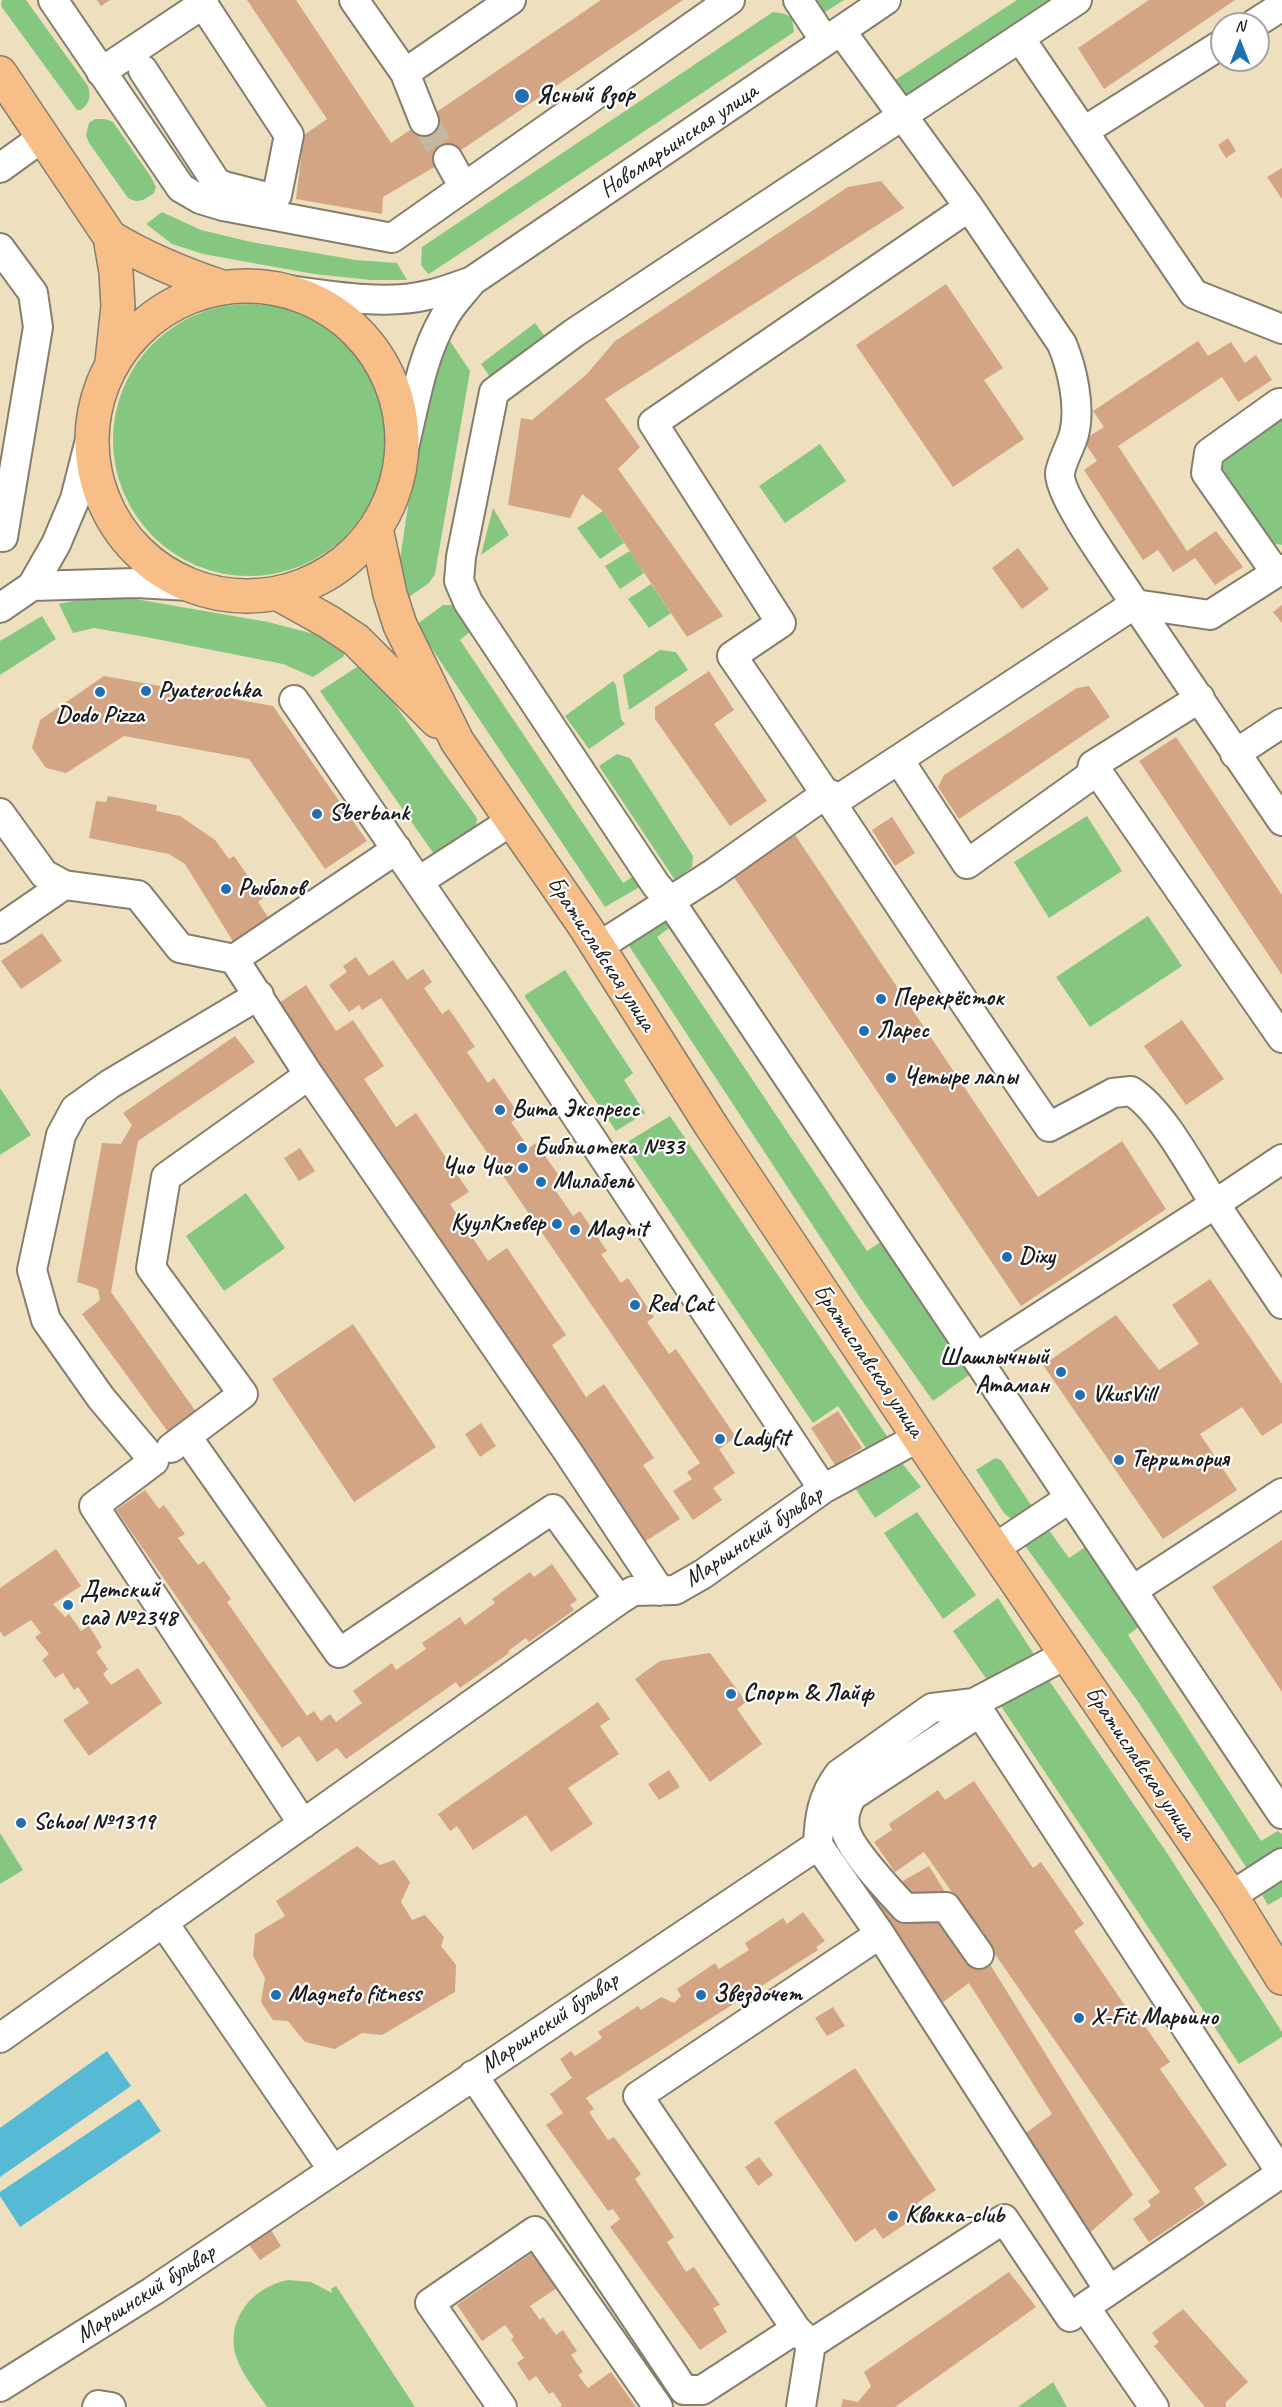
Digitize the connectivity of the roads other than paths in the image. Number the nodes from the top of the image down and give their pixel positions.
1 (53, 0) edge
2 (354, 0) edge
3 (511, 0) edge
4 (730, 0) edge
5 (798, 0) edge
6 (886, 0) edge
7 (1077, 0) edge
8 (203, 2) edge
9 (833, 36) junction
10 (1020, 38) junction
11 (1210, 52) edge
12 (143, 70) dead end
13 (101, 72) junction
14 (405, 73) junction
15 (0, 74) edge
16 (903, 114) junction
17 (424, 121) tunnel mouth
18 (1084, 131) junction
19 (43, 137) junction
20 (448, 159) tunnel mouth
21 (0, 168) edge
22 (463, 186) junction
23 (969, 207) junction
24 (110, 237) junction
25 (0, 248) edge
26 (472, 281) junction
27 (222, 287) junction
28 (281, 289) junction
29 (1282, 329) edge
30 (112, 362) junction
31 (1282, 403) edge
32 (91, 436) junction
33 (402, 456) junction
34 (376, 528) junction
35 (3, 537) dead end
36 (1279, 571) edge
37 (32, 586) junction
38 (190, 586) junction
39 (277, 593) junction
40 (1135, 604) junction
41 (0, 608) edge
42 (1200, 698) junction
43 (294, 700) dead end
44 (1282, 723) edge
45 (457, 741) junction
46 (1235, 754) junction
47 (899, 760) junction
48 (1093, 765) junction
49 (827, 793) junction
50 (0, 813) edge
51 (513, 820) junction
52 (1282, 821) edge
53 (397, 849) junction
54 (419, 881) junction
55 (64, 885) junction
56 (670, 901) junction
57 (0, 929) edge
58 (598, 947) junction
59 (234, 959) junction
60 (259, 995) junction
61 (1282, 1038) edge
62 (309, 1076) junction
63 (1282, 1159) edge
64 (1215, 1204) junction
65 (1282, 1304) edge
66 (976, 1358) junction
67 (187, 1437) junction
68 (919, 1437) junction
69 (154, 1461) junction
70 (823, 1489) junction
71 (1282, 1493) edge
72 (1070, 1498) junction
73 (995, 1548) junction
74 (1133, 1590) junction
75 (660, 1591) junction
76 (619, 1600) junction
77 (1067, 1654) junction
78 (977, 1707) junction
79 (1282, 1814) edge
80 (303, 1824) junction
81 (818, 1845) junction
82 (1282, 1863) edge
83 (1230, 1896) junction
84 (163, 1922) junction
85 (880, 1934) junction
86 (979, 1954) dead end
87 (1282, 1978) edge
88 (0, 2038) edge
89 (473, 2075) junction
90 (333, 2170) junction
91 (1281, 2174) edge
92 (1109, 2290) junction
93 (625, 2302) junction
94 (1070, 2317) dead end
95 (598, 2321) junction
96 (804, 2336) junction
97 (0, 2387) edge
98 (98, 2407) edge
99 (111, 2407) edge
100 (502, 2407) edge
101 (658, 2407) edge
102 (801, 2407) edge
103 (1154, 2407) edge

1 - 13 street
2 - 14 street
3 - 14 street
4 - 22 street
5 - 9 street
6 - 9 street, Новомарьинская улица
7 - 10 street
8 - 12 street
8 - 13 street
9 - 16 street
9 - 26 street, Новомарьинская улица
10 - 16 street
10 - 18 street
11 - 18 street
13 - 22 street
14 - 17 street
15 - 19 main road
16 - 23 street
16 - 56 street
18 - 29 street
19 - 21 street
19 - 24 main road
20 - 22 street
23 - 40 street
23 - 49 street
24 - 27 main road
24 - 30 main road
25 - 35 street
26 - 28 street, Новомарьинская улица
26 - 33 street, Новомарьинская улица
27 - 28 main road
27 - 30 main road
28 - 33 main road
30 - 32 main road
31 - 36 street
32 - 37 street
32 - 38 main road
33 - 34 main road
34 - 39 main road
34 - 45 main road, Братиславская улица
36 - 40 street
37 - 38 street
37 - 41 street
38 - 39 main road
39 - 45 main road, Братиславская улица
40 - 42 street
40 - 47 street
42 - 46 street
42 - 48 street
43 - 53 street
44 - 46 street
45 - 51 main road, Братиславская улица
46 - 52 street
47 - 48 street
47 - 49 street
48 - 61 street
49 - 56 street
49 - 64 street
50 - 55 street
51 - 54 street
51 - 58 main road, Братиславская улица
53 - 54 street
53 - 59 street
54 - 70 street
55 - 57 street
55 - 59 street
56 - 58 street
56 - 66 street
58 - 68 main road, Братиславская улица
59 - 60 street
60 - 62 street
60 - 69 street
62 - 67 street
62 - 75 street
63 - 64 street
64 - 65 street
64 - 66 street
66 - 72 street
67 - 69 street
67 - 76 street
68 - 70 street, Марьинский бульвар
68 - 73 main road, Братиславская улица
69 - 80 street
70 - 75 street, Марьинский бульвар
71 - 74 street
72 - 73 street
72 - 74 street
73 - 77 main road, Братиславская улица
74 - 79 street
75 - 76 street, Марьинский бульвар
76 - 80 street, Марьинский бульвар
77 - 78 street
77 - 83 main road, Братиславская улица
78 - 81 street
78 - 86 street
78 - 91 street
80 - 84 street, Марьинский бульвар
81 - 85 street
81 - 89 street, Марьинский бульвар
82 - 83 street
83 - 87 main road, Братиславская улица
84 - 88 street, Марьинский бульвар
84 - 90 street
85 - 92 street
85 - 96 street
89 - 90 street, Марьинский бульвар
89 - 93 street
90 - 97 street, Марьинский бульвар
91 - 92 street
92 - 103 street
93 - 95 street
93 - 96 street
94 - 96 street
95 - 100 street
95 - 101 street
96 - 102 street
98 - 99 street

